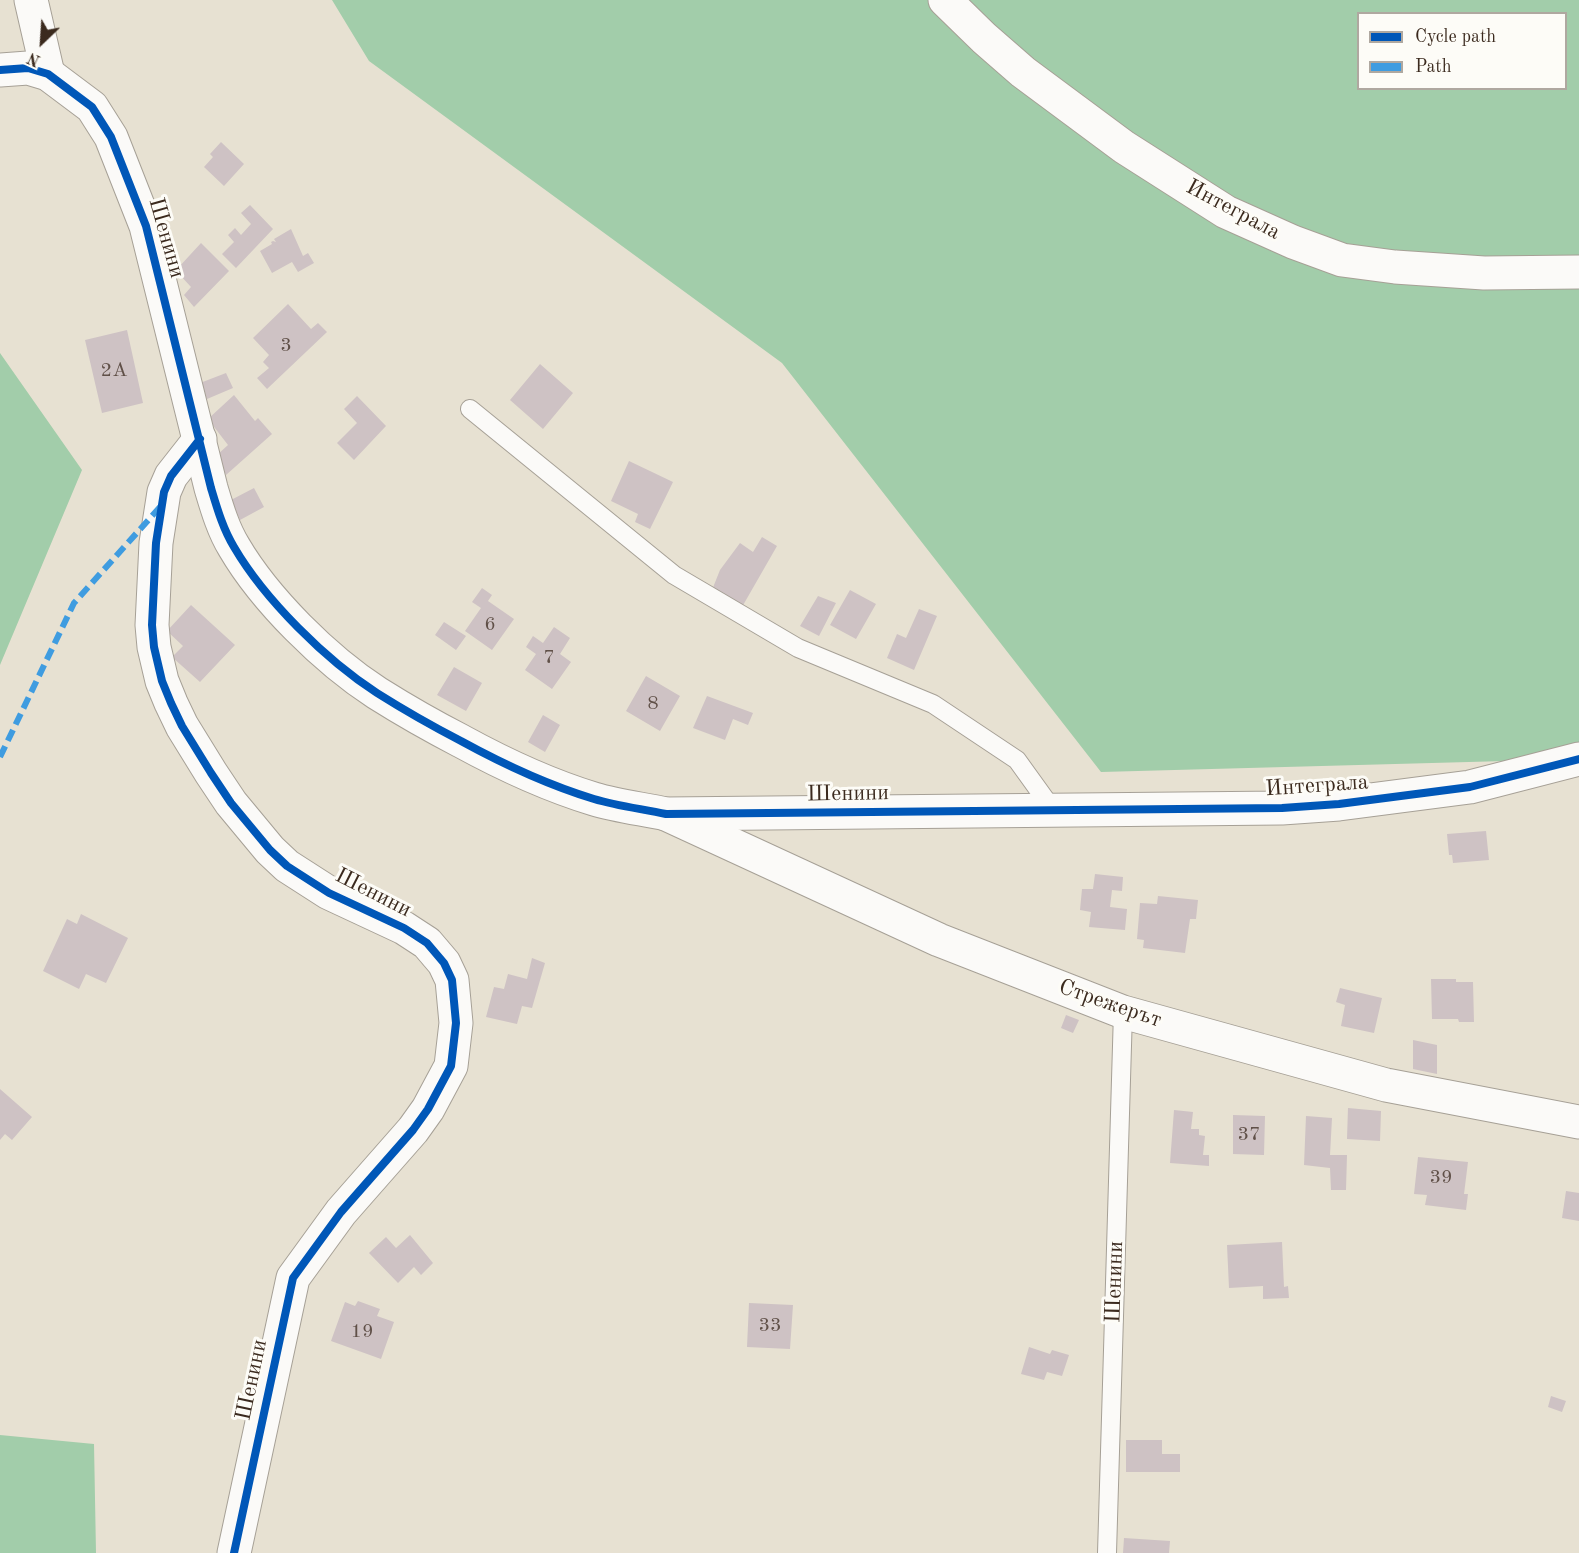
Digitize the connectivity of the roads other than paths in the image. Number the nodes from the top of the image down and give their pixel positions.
1 (945, 0) edge
2 (28, 2) edge
3 (0, 70) edge
4 (48, 74) junction
5 (1579, 272) edge
6 (470, 409) dead end
7 (200, 439) junction
8 (1579, 759) edge
9 (1053, 810) junction
10 (666, 814) junction
11 (1123, 1012) junction
12 (1579, 1122) edge
13 (234, 1553) edge
14 (1107, 1553) edge

1 - 5 street, Интеграла
2 - 4 street
3 - 4 street
4 - 7 street, Шенини
6 - 9 lane
7 - 10 street, Шенини
7 - 13 street, Шенини
8 - 9 street, Интеграла
9 - 10 street, Шенини
10 - 11 street, Стрежерът
11 - 12 street, Стрежерът
11 - 14 lane, Шенини

